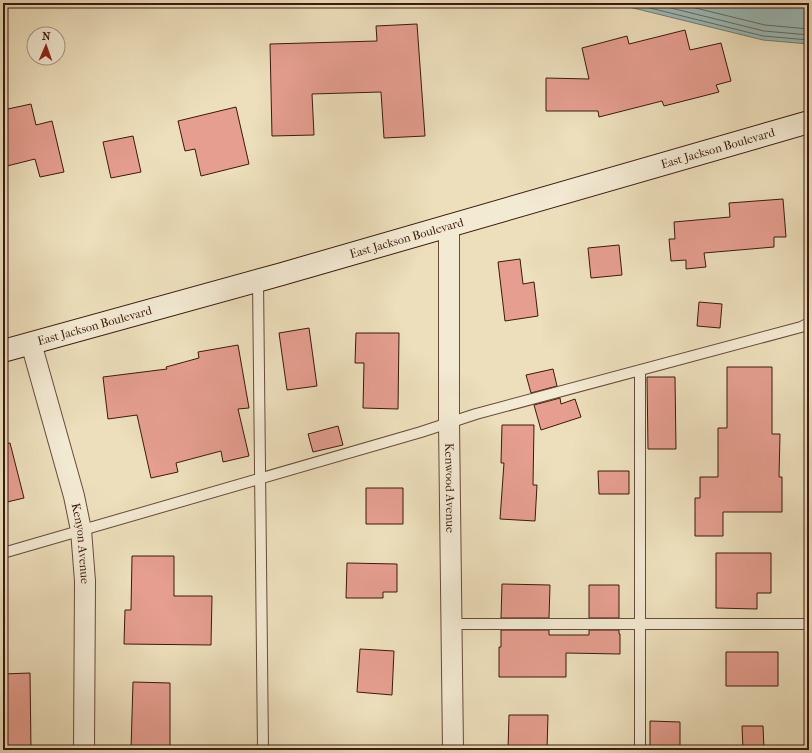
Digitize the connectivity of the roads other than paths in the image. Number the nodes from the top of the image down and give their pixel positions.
1 (809, 122) edge
2 (449, 225) junction
3 (258, 280) junction
4 (809, 324) edge
5 (31, 343) junction
6 (3, 351) edge
7 (640, 370) junction
8 (449, 422) junction
9 (260, 478) junction
10 (81, 530) junction
11 (3, 553) edge
12 (639, 623) junction
13 (452, 624) junction
14 (809, 624) edge
15 (84, 750) edge
16 (263, 750) edge
17 (453, 750) edge
18 (640, 750) edge

1 - 2 main road, East Jackson Boulevard
2 - 3 main road, East Jackson Boulevard
2 - 8 street, Kenwood Avenue
3 - 5 main road, East Jackson Boulevard
3 - 9 lane
4 - 7 lane
5 - 6 main road, East Jackson Boulevard
5 - 10 street, Kenyon Avenue
7 - 8 lane
7 - 12 lane
8 - 9 lane
8 - 13 street, Kenwood Avenue
9 - 10 lane
9 - 16 lane
10 - 11 lane
10 - 15 street, Kenyon Avenue
12 - 13 lane
12 - 14 lane
12 - 18 lane
13 - 17 street, Kenwood Avenue

